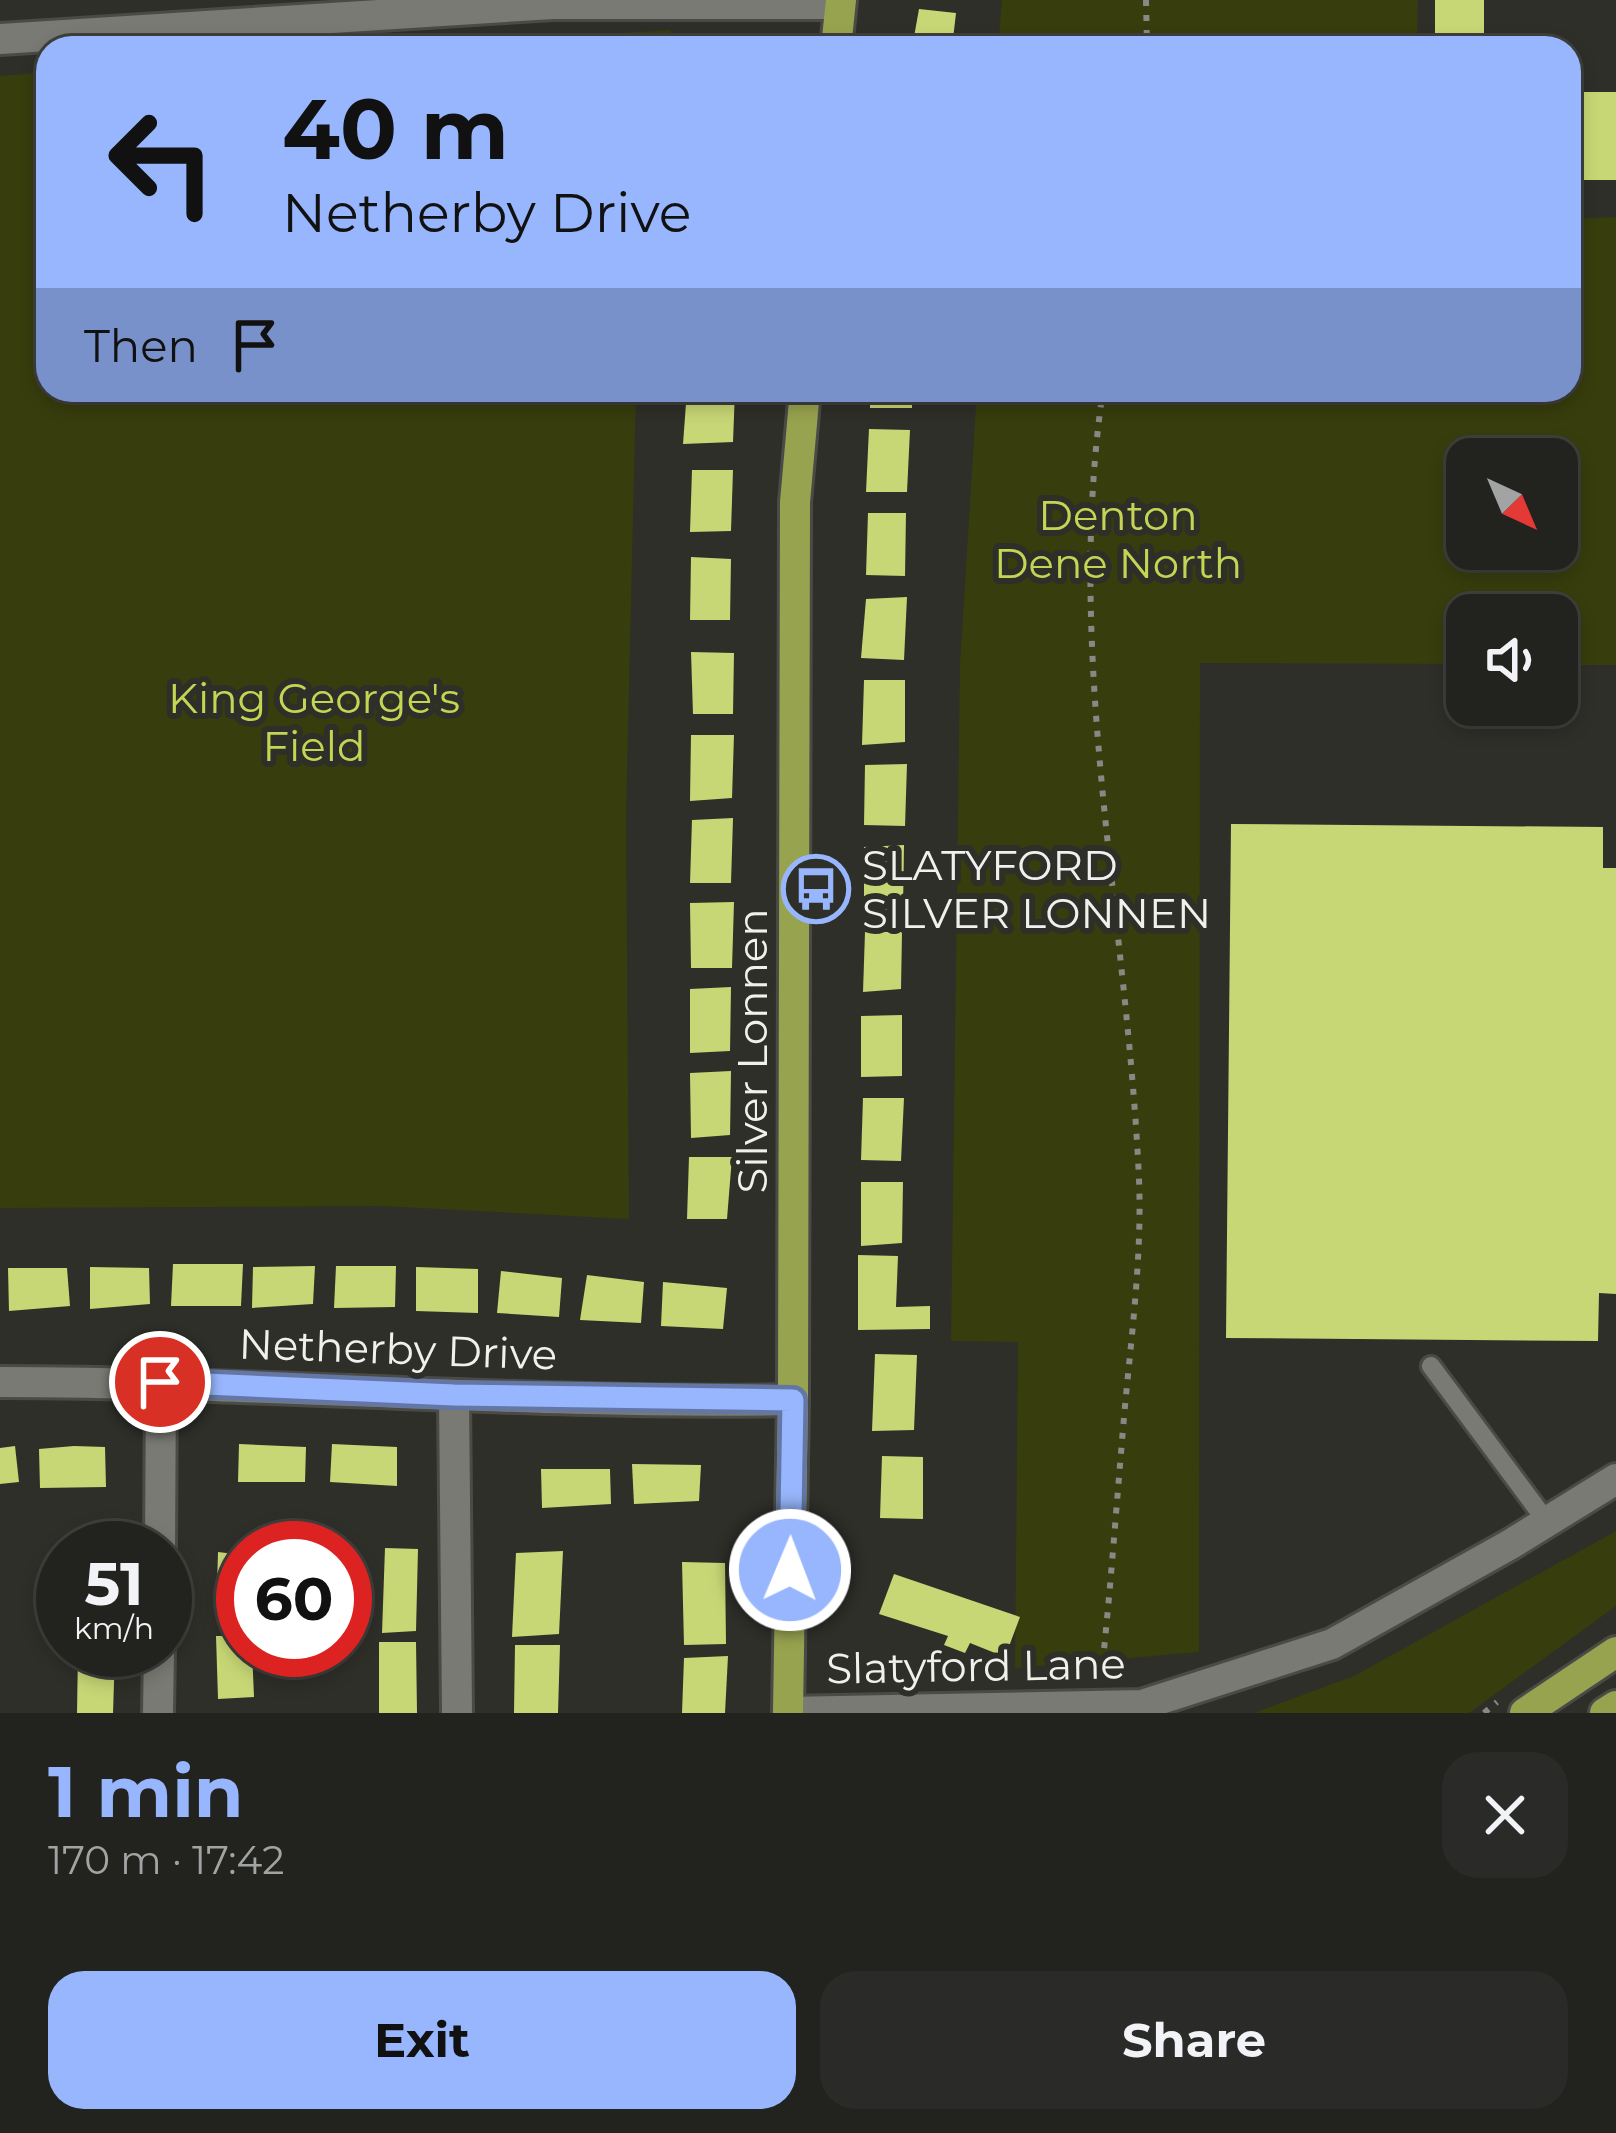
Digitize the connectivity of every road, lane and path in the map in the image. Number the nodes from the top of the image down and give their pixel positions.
1 (1146, 0) edge
2 (841, 2) edge
3 (47, 36) edge
4 (837, 36) edge
5 (1147, 36) edge
6 (36, 37) edge
7 (0, 39) edge
8 (805, 402) edge
9 (1101, 402) edge
10 (1430, 1366) dead end
11 (0, 1382) edge
12 (160, 1382) junction
13 (454, 1395) junction
14 (793, 1400) junction
15 (1616, 1479) edge
16 (160, 1521) edge
17 (1547, 1522) junction
18 (1616, 1652) edge
19 (159, 1677) edge
20 (1142, 1705) junction
21 (1616, 1706) edge
22 (158, 1713) edge
23 (457, 1713) edge
24 (788, 1713) edge
25 (1525, 1713) edge
26 (1605, 1713) edge

1 - 5 path
2 - 3 street
2 - 4 main road
6 - 7 street
8 - 14 main road, Silver Lonnen
9 - 20 path
10 - 17 lane
11 - 12 street, Netherby Drive
12 - 13 street, Netherby Drive
12 - 16 street
13 - 14 street, Netherby Drive
13 - 23 street
14 - 24 main road, Silver Lonnen
15 - 17 street, Slatyford Lane
17 - 20 street, Slatyford Lane
18 - 25 main road
19 - 22 street
20 - 24 street, Slatyford Lane
21 - 26 main road

